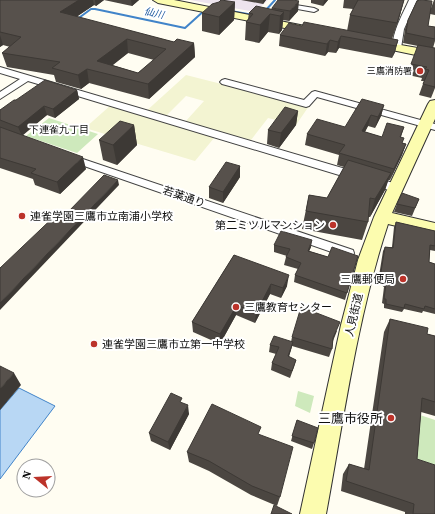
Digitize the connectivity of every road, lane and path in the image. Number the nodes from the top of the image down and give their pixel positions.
1 (158, 0) edge
2 (413, 0) edge
3 (314, 10) dead end
4 (267, 14) junction
5 (319, 32) edge
6 (363, 41) edge
7 (397, 48) junction
8 (435, 55) edge
9 (0, 70) edge
10 (27, 78) junction
11 (224, 82) dead end
12 (0, 96) edge
13 (435, 104) edge
14 (430, 126) edge
15 (58, 154) edge
16 (396, 188) junction
17 (382, 217) junction
18 (435, 229) edge
19 (367, 260) junction
20 (313, 514) edge

1 - 4 main road
2 - 7 street
3 - 4 street
4 - 5 main road
6 - 7 main road
7 - 8 main road
9 - 10 street
10 - 12 street
10 - 16 street
11 - 14 street
13 - 14 main road, 人見街道
14 - 16 main road, 人見街道
15 - 19 street, 若葉通り
16 - 17 main road, 人見街道
17 - 18 main road
17 - 19 main road, 人見街道
19 - 20 main road, 人見街道

